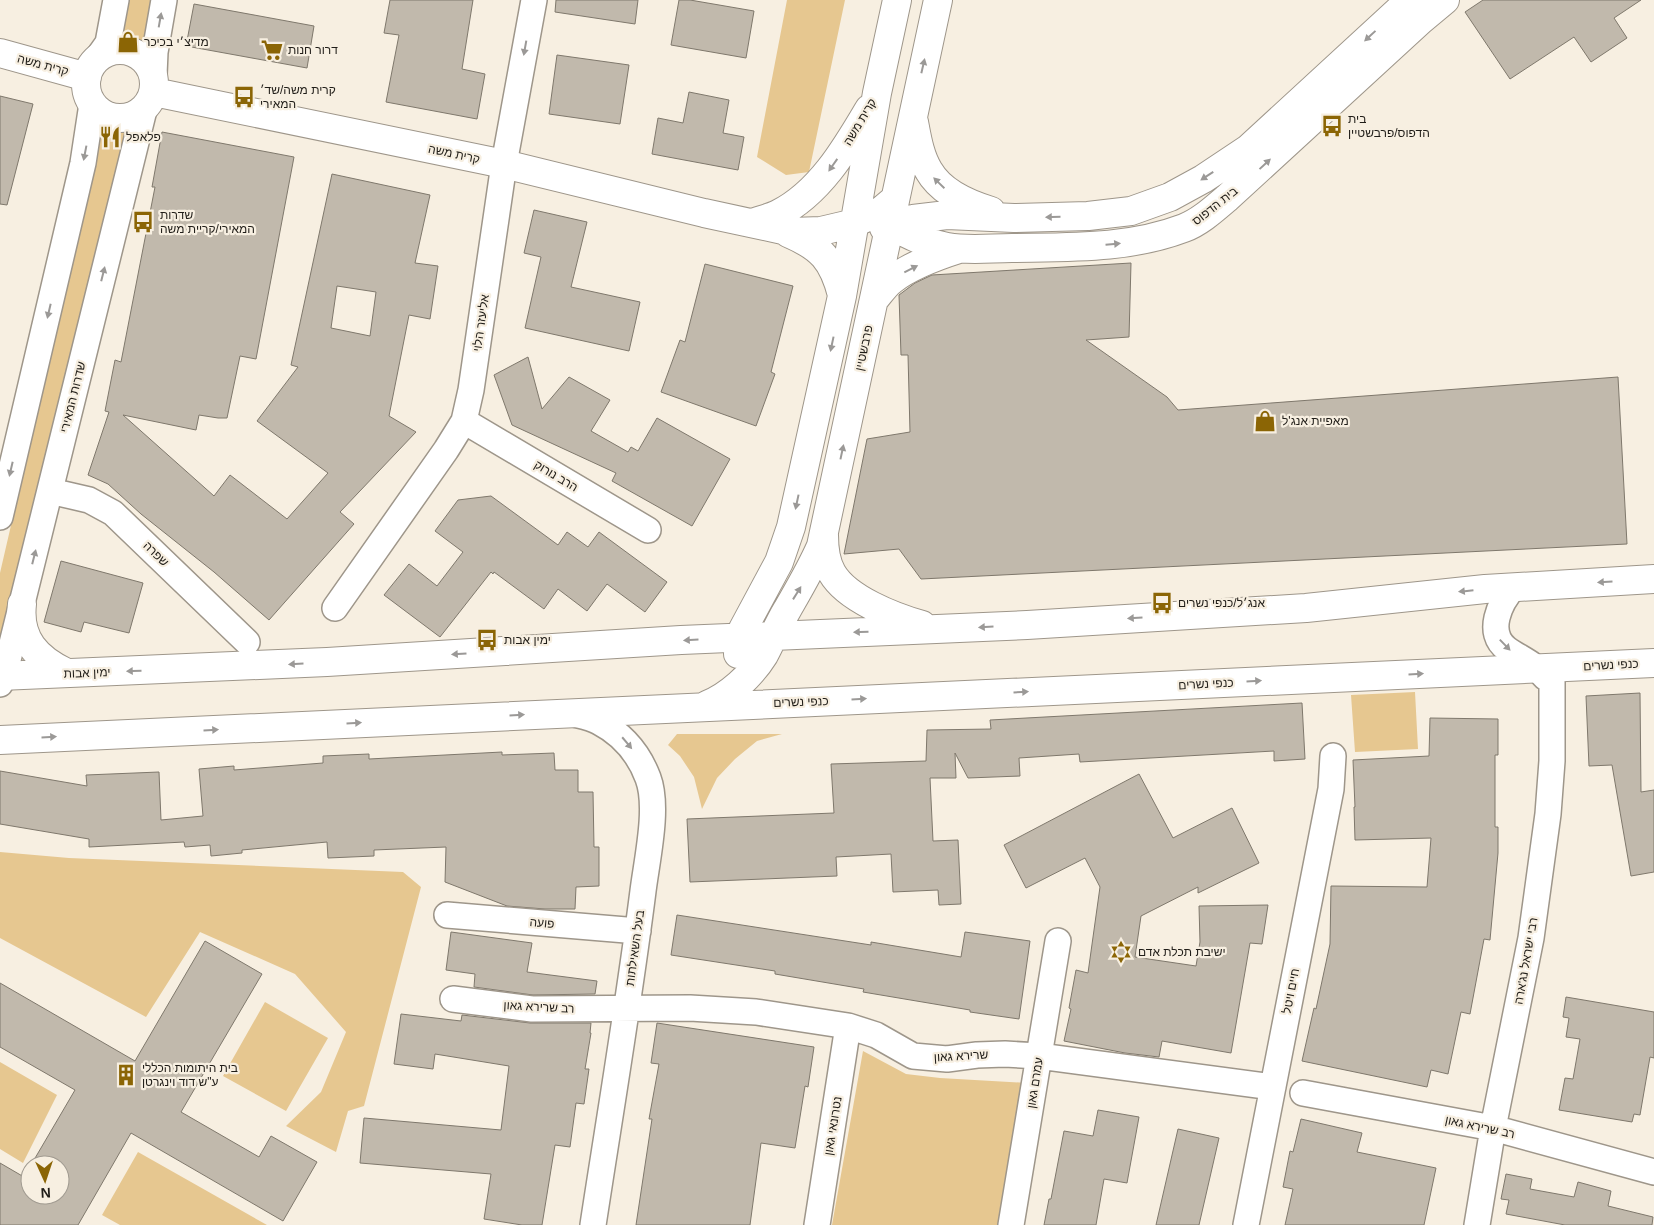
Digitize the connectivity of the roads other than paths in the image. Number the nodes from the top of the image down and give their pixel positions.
1 (116, 0) edge
2 (164, 0) edge
3 (534, 0) edge
4 (897, 0) edge
5 (938, 0) edge
6 (1410, 0) edge
7 (1445, 0) edge
8 (0, 54) edge
9 (92, 68) junction
10 (150, 92) junction
11 (877, 93) junction
12 (92, 104) junction
13 (913, 113) junction
14 (504, 164) junction
15 (1014, 218) junction
16 (873, 222) junction
17 (752, 223) junction
18 (780, 230) junction
19 (960, 249) junction
20 (842, 296) junction
21 (874, 300) junction
22 (464, 422) junction
23 (50, 491) junction
24 (0, 517) edge
25 (648, 530) dead end
26 (824, 534) junction
27 (1654, 579) edge
28 (1514, 587) junction
29 (22, 604) junction
30 (335, 608) dead end
31 (945, 629) junction
32 (774, 636) junction
33 (739, 637) junction
34 (247, 642) dead end
35 (1654, 663) edge
36 (1545, 668) junction
37 (67, 673) junction
38 (1, 678) edge
39 (744, 678) junction
40 (758, 704) junction
41 (704, 706) junction
42 (569, 713) junction
43 (0, 740) edge
44 (1333, 756) dead end
45 (447, 915) dead end
46 (638, 931) junction
47 (1058, 941) dead end
48 (453, 999) dead end
49 (626, 1009) junction
50 (848, 1026) junction
51 (1039, 1056) junction
52 (1272, 1087) junction
53 (1303, 1093) dead end
54 (1493, 1128) junction
55 (1654, 1172) edge
56 (593, 1225) edge
57 (817, 1225) edge
58 (1011, 1225) edge
59 (1246, 1225) edge
60 (1478, 1225) edge

1 - 9 street
10 -> 2 street, שדרות המאירי
3 -> 14 street, אליעזר הלוי
4 - 11 street
13 -> 5 street, פרבשטיין
6 -> 15 street
19 -> 7 street, בית הדפוס
8 - 9 street, קרית משה
9 - 10 street
9 - 12 street
10 - 12 street
10 - 14 street, קרית משה
23 -> 10 street, שדרות המאירי
11 - 16 street
11 -> 17 street, קרית משה
12 -> 24 street
15 -> 13 street
13 - 16 street, פרבשטיין
14 - 17 street, קרית משה
14 - 22 street, אליעזר הלוי
15 - 16 street
16 - 18 street, קרית משה
16 - 19 street, בית הדפוס
16 - 20 street, פרבשטיין
16 - 21 street, פרבשטיין
17 - 18 street, קרית משה
18 - 20 street
21 -> 19 street
20 -> 33 street, פרבשטיין
26 -> 21 street, פרבשטיין
22 - 25 street, הרב נורוק
22 - 30 street, אליעזר הלוי
29 -> 23 street, שדרות המאירי
23 - 34 street, שפרה
26 - 31 street
32 -> 26 street, פרבשטיין
27 -> 28 street
28 -> 31 street
28 -> 36 street, רבי ישראל נג'ארה
29 - 37 street
29 - 38 street, שדרות המאירי
31 -> 32 street
32 - 33 street, ימין אבות
32 - 39 street, פרבשטיין
33 -> 37 street, ימין אבות
33 - 39 street, פרבשטיין
35 - 36 street, כנפי נשרים
40 -> 36 street, כנפי נשרים
36 - 54 street, רבי ישראל נג'ארה
37 - 38 street, ימין אבות
39 - 40 street, פרבשטיין
39 - 41 street, פרבשטיין
40 - 41 street
41 - 42 street
43 -> 42 street
42 -> 46 street, בעל השאילתות
44 - 52 street, חיים ויטל
45 - 46 street, פועה
46 - 49 street, בעל השאילתות
47 - 51 street, עמרם גאון
48 - 49 street, רב שרירא גאון
49 - 50 street, שרירא גאון
49 - 56 street, בעל השאילתות
50 - 51 street, שרירא גאון
50 - 57 street, נטרונאי גאון
51 - 52 street, שרירא גאון
51 - 58 street, עמרם גאון
52 - 59 street, חיים ויטל
53 - 54 street, רב שרירא גאון
54 - 55 street, רב שרירא גאון
54 - 60 street, רבי ישראל נג'ארה

